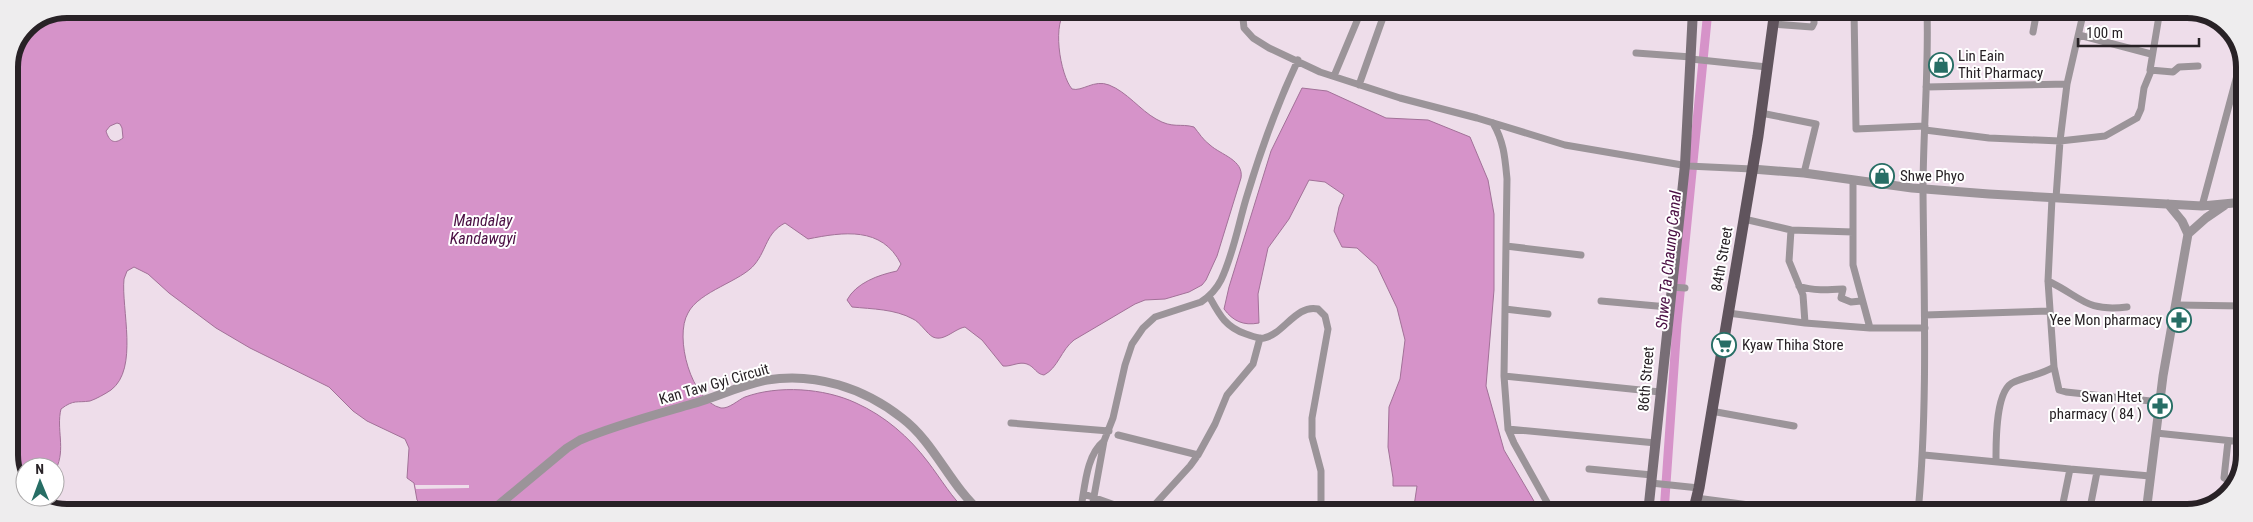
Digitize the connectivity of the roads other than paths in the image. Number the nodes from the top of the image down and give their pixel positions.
1 (1243, 18) edge
2 (1359, 18) edge
3 (1383, 18) edge
4 (1693, 18) edge
5 (1773, 18) edge
6 (1814, 18) edge
7 (1854, 18) edge
8 (1927, 18) edge
9 (2036, 18) edge
10 (2082, 18) edge
11 (2159, 18) edge
12 (1773, 24) junction
13 (2033, 32) dead end
14 (2079, 35) junction
15 (1636, 53) dead end
16 (2151, 54) junction
17 (1693, 59) junction
18 (1298, 60) junction
19 (2198, 66) dead end
20 (1767, 67) junction
21 (2151, 71) junction
22 (1334, 76) junction
23 (2235, 83) edge
24 (2067, 84) junction
25 (1359, 85) junction
26 (1926, 88) junction
27 (1761, 113) junction
28 (1493, 123) junction
29 (1925, 128) junction
30 (2060, 141) junction
31 (1687, 165) junction
32 (1752, 170) junction
33 (1804, 173) junction
34 (1853, 181) junction
35 (1923, 189) junction
36 (2054, 198) junction
37 (2235, 203) edge
38 (2168, 204) junction
39 (2225, 205) junction
40 (2202, 206) junction
41 (1744, 220) junction
42 (1791, 230) junction
43 (1853, 232) junction
44 (2188, 234) junction
45 (1506, 246) junction
46 (1581, 255) dead end
47 (2048, 281) junction
48 (1799, 286) junction
49 (1674, 287) junction
50 (1685, 288) dead end
51 (1209, 296) junction
52 (1601, 301) dead end
53 (1861, 301) junction
54 (2177, 305) junction
55 (2236, 306) edge
56 (1668, 307) junction
57 (2127, 307) dead end
58 (1505, 309) junction
59 (2050, 311) junction
60 (1728, 313) junction
61 (1548, 314) dead end
62 (1925, 315) junction
63 (1805, 323) junction
64 (1870, 328) junction
65 (1925, 328) junction
66 (1260, 338) junction
67 (2054, 367) junction
68 (1504, 376) junction
69 (1660, 392) junction
70 (2160, 402) junction
71 (1711, 411) junction
72 (1011, 423) dead end
73 (1794, 426) dead end
74 (1508, 429) junction
75 (1109, 431) junction
76 (2156, 433) junction
77 (1118, 435) dead end
78 (1104, 441) junction
79 (2228, 441) junction
80 (2236, 442) edge
81 (1656, 444) junction
82 (1198, 455) junction
83 (1924, 455) junction
84 (1996, 461) junction
85 (1589, 469) dead end
86 (2070, 469) junction
87 (2097, 472) junction
88 (2150, 476) junction
89 (2229, 479) edge
90 (1654, 480) junction
91 (1698, 493) junction
92 (1084, 494) junction
93 (1094, 497) junction
94 (500, 504) edge
95 (974, 504) edge
96 (1082, 504) edge
97 (1093, 504) edge
98 (1120, 504) edge
99 (1156, 504) edge
100 (1321, 504) edge
101 (1548, 504) edge
102 (1650, 504) edge
103 (1695, 504) edge
104 (1760, 504) edge
105 (1919, 504) edge
106 (2063, 504) edge
107 (2091, 504) edge
108 (2148, 504) edge

1 - 18 street
2 - 22 street
3 - 25 street
4 - 17 main road, 86th Street
5 - 12 main road, 84th Street
6 - 12 street
7 - 29 street
8 - 26 street
9 - 13 street
10 - 14 street
11 - 16 street
12 - 20 main road, 84th Street
14 - 16 street
14 - 24 street
15 - 17 street
16 - 21 street
17 - 20 street
17 - 31 main road, 86th Street
18 - 22 street
18 - 51 street
19 - 21 street
20 - 27 main road, 84th Street
21 - 30 street
22 - 25 street
23 - 40 street
24 - 26 street
24 - 30 street
25 - 28 street
26 - 29 street
27 - 32 main road, 84th Street
27 - 33 street
28 - 31 street
28 - 45 street
29 - 30 street
29 - 35 street
30 - 36 street
31 - 32 street
31 - 49 main road, 86th Street
32 - 33 street
32 - 41 main road, 84th Street
33 - 34 street
34 - 35 street
34 - 43 street
35 - 36 street
35 - 62 street
36 - 38 street
36 - 47 street
37 - 39 street
38 - 40 street
38 - 44 street
39 - 40 street
39 - 44 street
41 - 42 street
41 - 60 main road, 84th Street
42 - 43 street
42 - 48 street
43 - 53 street
44 - 54 street
45 - 46 street
45 - 58 street
47 - 57 street
47 - 59 street
48 - 53 street
48 - 63 street
49 - 50 street
49 - 56 main road, 86th Street
51 - 66 street
51 - 75 street
52 - 56 street
53 - 64 street
54 - 55 street
54 - 70 street
56 - 69 main road, 86th Street
58 - 61 street
58 - 68 street
59 - 62 street
59 - 67 street
60 - 63 street
60 - 71 main road, 84th Street
62 - 65 street
63 - 64 street
64 - 65 street
65 - 83 street
66 - 82 street
66 - 100 street
67 - 70 street
67 - 84 street
68 - 69 street
68 - 74 street
69 - 81 main road, 86th Street
70 - 76 street
71 - 73 street
71 - 91 main road, 84th Street
72 - 75 street
74 - 81 street
74 - 101 street
75 - 78 street
76 - 79 street
76 - 88 street
77 - 82 street
78 - 92 street
78 - 93 street
79 - 80 street
79 - 89 street
81 - 90 main road, 86th Street
82 - 99 street
83 - 84 street
83 - 105 street
84 - 86 street
85 - 90 street
86 - 87 street
86 - 106 street
87 - 88 street
87 - 107 street
88 - 108 street
90 - 91 street
90 - 102 main road, 86th Street
91 - 103 main road, 84th Street
91 - 104 street
92 - 93 street
92 - 96 street
93 - 97 street
93 - 98 street
94 - 95 street, Kan Taw Gyi Circuit

